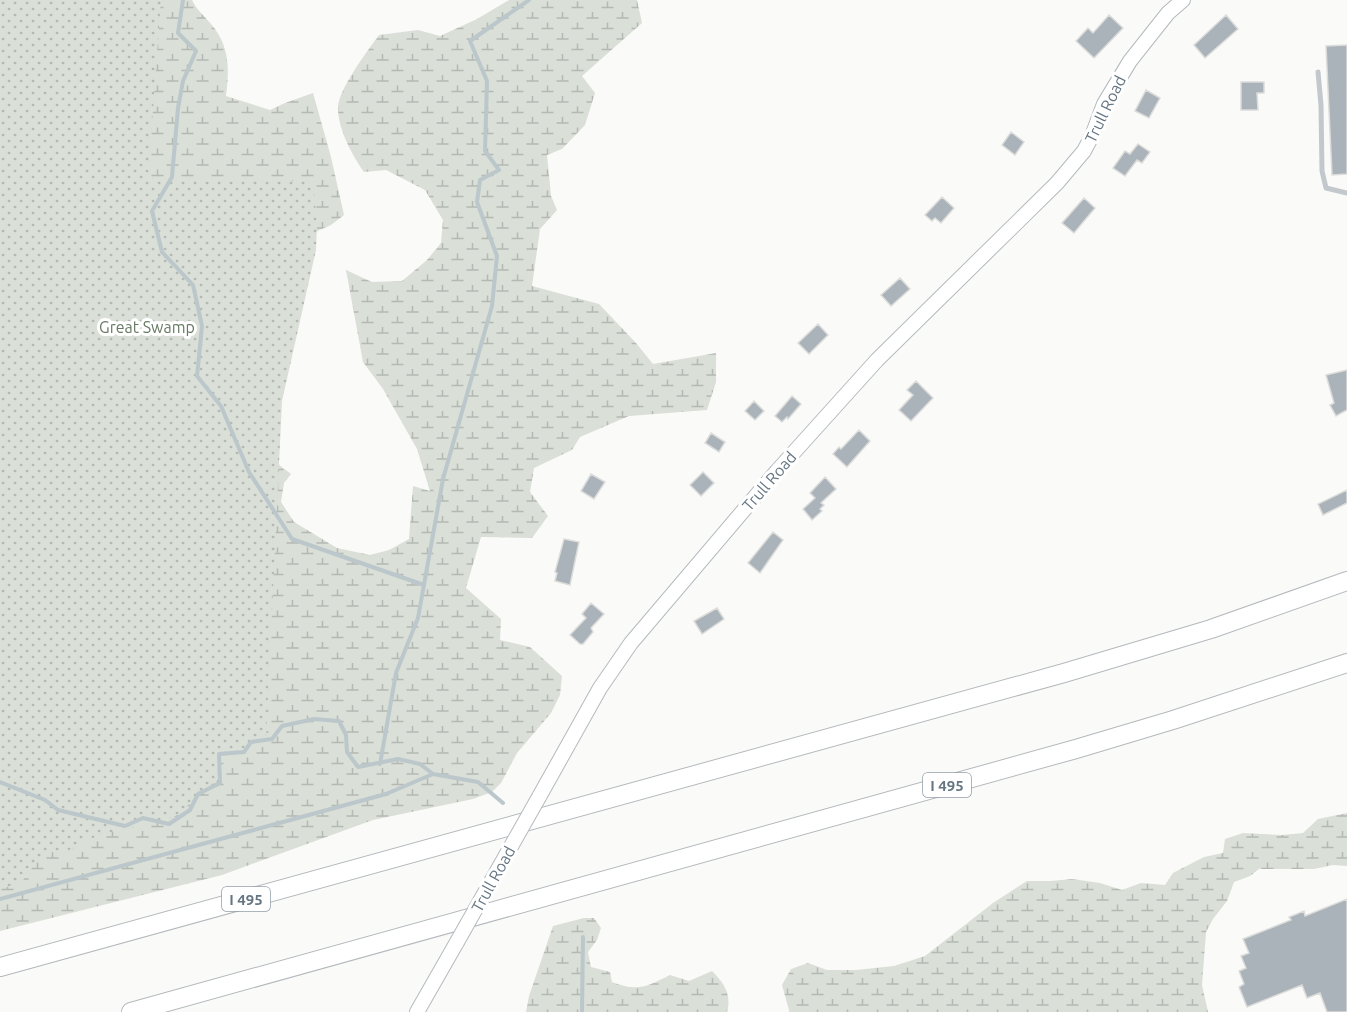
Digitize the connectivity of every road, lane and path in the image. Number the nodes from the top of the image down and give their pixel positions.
1 (1184, 0) edge
2 (1318, 72) dead end
3 (1347, 193) edge
4 (1347, 571) edge
5 (1347, 581) edge
6 (1211, 629) junction
7 (1347, 663) edge
8 (0, 967) edge
9 (131, 1012) edge
10 (417, 1012) edge

1 - 10 street, Trull Road, bridge
2 - 3 lane
4 - 6 highway
5 - 6 highway, I 495
6 - 8 highway, I 495
7 - 9 highway, I 495

